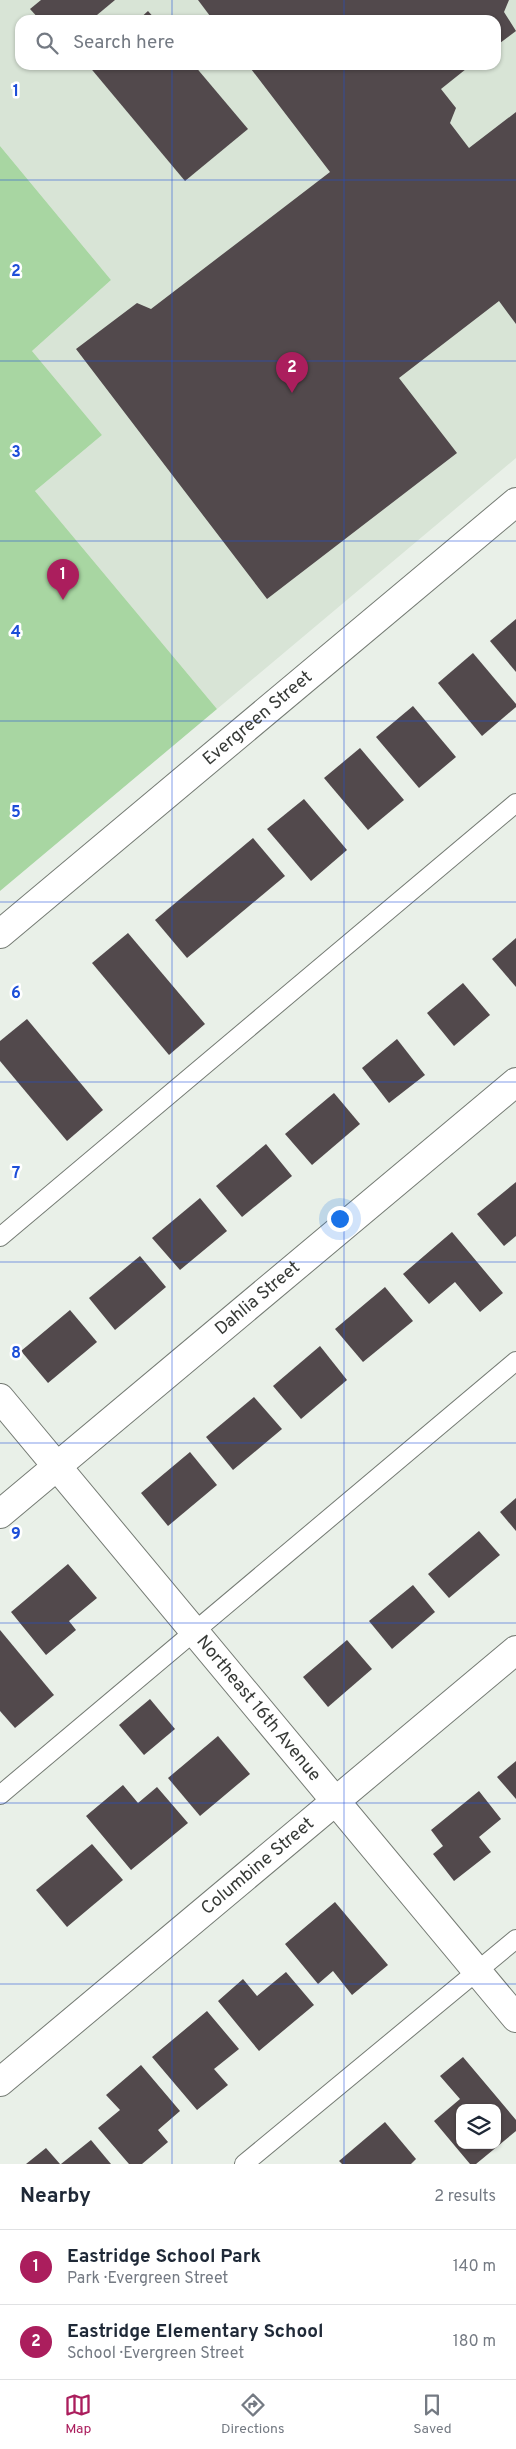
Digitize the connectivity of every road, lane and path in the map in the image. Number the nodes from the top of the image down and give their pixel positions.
1 (516, 502) edge
2 (516, 803) edge
3 (0, 934) edge
4 (516, 1082) edge
5 (0, 1237) edge
6 (516, 1361) edge
7 (0, 1398) edge
8 (57, 1467) junction
9 (0, 1514) edge
10 (193, 1631) junction
11 (516, 1650) edge
12 (0, 1795) edge
13 (334, 1802) junction
14 (516, 1939) edge
15 (477, 1972) junction
16 (516, 2018) edge
17 (0, 2082) edge
18 (244, 2164) edge

1 - 3 street, Evergreen Street
2 - 5 lane
4 - 8 street, Dahlia Street
6 - 10 lane
7 - 8 street, Northeast 16th Avenue
8 - 9 street, Dahlia Street
8 - 10 street, Northeast 16th Avenue
10 - 12 lane
10 - 13 street, Northeast 16th Avenue
11 - 13 street, Columbine Street
13 - 15 street, Northeast 16th Avenue
13 - 17 street, Columbine Street
14 - 15 lane
15 - 16 street, Northeast 16th Avenue
15 - 18 lane

